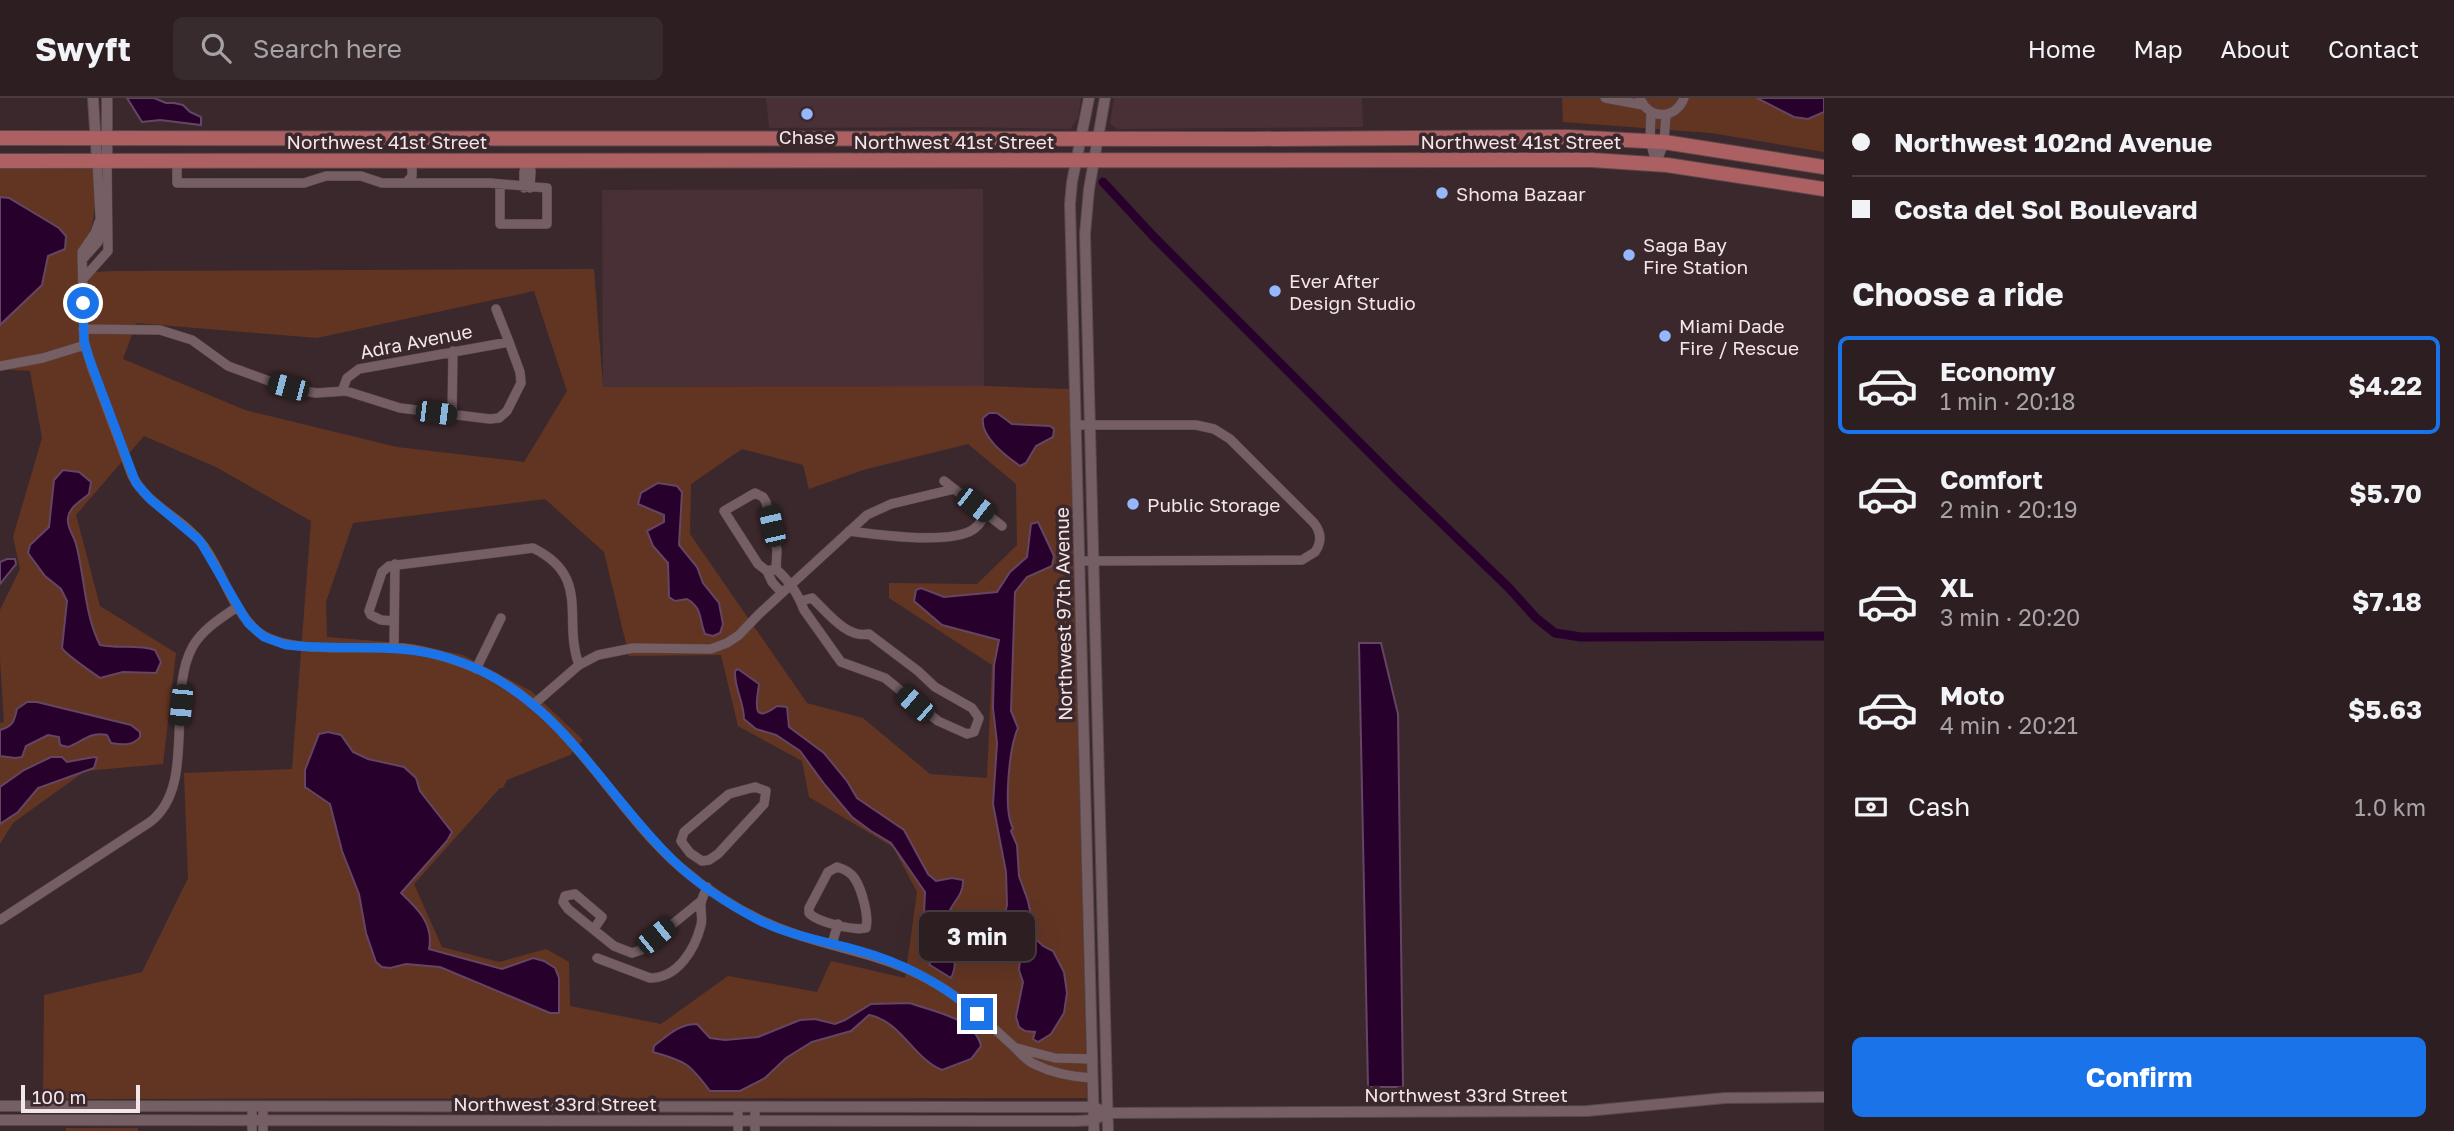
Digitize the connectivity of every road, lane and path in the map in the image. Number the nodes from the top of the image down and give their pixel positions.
1 (93, 98) edge
2 (107, 98) edge
3 (1089, 98) edge
4 (1105, 98) edge
5 (1605, 98) edge
6 (1684, 98) edge
7 (1641, 101) edge
8 (1651, 112) junction
9 (1666, 115) junction
10 (1448, 137) junction
11 (1546, 137) junction
12 (0, 138) edge
13 (101, 138) junction
14 (1082, 138) junction
15 (1098, 138) junction
16 (1319, 138) junction
17 (1375, 138) junction
18 (1657, 141) junction
19 (1546, 159) junction
20 (407, 160) junction
21 (1077, 160) junction
22 (1094, 160) junction
23 (1318, 160) junction
24 (1346, 160) junction
25 (1393, 160) junction
26 (1426, 160) junction
27 (0, 161) edge
28 (102, 161) junction
29 (181, 161) junction
30 (527, 161) junction
31 (1656, 163) junction
32 (1824, 167) edge
33 (406, 183) junction
34 (500, 184) junction
35 (527, 188) junction
36 (1824, 189) edge
37 (99, 222) junction
38 (98, 242) junction
39 (108, 250) junction
40 (83, 259) junction
41 (94, 266) junction
42 (83, 278) junction
43 (496, 309) dead end
44 (83, 329) junction
45 (509, 342) junction
46 (85, 345) junction
47 (453, 351) junction
48 (0, 366) edge
49 (342, 391) junction
50 (452, 415) junction
51 (1075, 425) junction
52 (1090, 425) junction
53 (944, 481) dead end
54 (954, 489) junction
55 (986, 514) junction
56 (1002, 526) dead end
57 (849, 531) junction
58 (1094, 560) junction
59 (1079, 561) junction
60 (395, 564) junction
61 (772, 570) junction
62 (792, 584) junction
63 (782, 593) junction
64 (801, 601) junction
65 (237, 607) junction
66 (501, 618) dead end
67 (394, 621) junction
68 (394, 648) junction
69 (579, 666) junction
70 (476, 669) junction
71 (1082, 682) junction
72 (1097, 682) junction
73 (534, 704) junction
74 (690, 853) junction
75 (678, 865) junction
76 (707, 887) junction
77 (701, 901) junction
78 (1087, 903) junction
79 (1102, 903) junction
80 (0, 920) edge
81 (838, 924) junction
82 (594, 929) dead end
83 (832, 944) junction
84 (614, 946) junction
85 (597, 958) dead end
86 (608, 962) junction
87 (1015, 1047) junction
88 (1092, 1059) junction
89 (1092, 1078) junction
90 (1824, 1097) edge
91 (0, 1106) edge
92 (258, 1107) junction
93 (738, 1107) junction
94 (755, 1107) junction
95 (1093, 1107) junction
96 (1108, 1113) junction
97 (0, 1120) edge
98 (258, 1126) edge
99 (738, 1126) edge
100 (755, 1126) edge
101 (1094, 1126) edge
102 (1108, 1131) edge

1 - 13 street
2 - 13 street
3 - 14 street, Northwest 97th Avenue
4 - 15 street, Northwest 97th Avenue
5 - 7 street
6 - 9 street
7 - 8 street
8 - 9 street
8 - 18 street
9 - 18 street
10 - 11 main road, Northwest 41st Street
10 - 17 main road, Northwest 41st Street
10 - 26 main road
11 - 18 main road, Northwest 41st Street
11 - 19 main road
12 - 13 main road, Northwest 41st Street
13 - 14 main road, Northwest 41st Street
13 - 28 street
14 - 15 main road, Northwest 41st Street
14 - 21 street, Northwest 97th Avenue
15 - 16 main road, Northwest 41st Street
15 - 22 street, Northwest 97th Avenue
16 - 17 main road, Northwest 41st Street
16 - 23 main road
17 - 24 main road
17 - 25 main road
18 - 31 street
18 - 32 main road, Northwest 41st Street
19 - 26 main road, Northwest 41st Street
19 - 31 main road, Northwest 41st Street
20 - 29 main road, Northwest 41st Street
20 - 30 main road, Northwest 41st Street
20 - 33 street
21 - 22 main road, Northwest 41st Street
21 - 30 main road, Northwest 41st Street
21 - 51 street, Northwest 97th Avenue
22 - 23 main road, Northwest 41st Street
22 - 52 street, Northwest 97th Avenue
23 - 24 main road, Northwest 41st Street
24 - 25 main road, Northwest 41st Street
25 - 26 main road, Northwest 41st Street
27 - 28 main road, Northwest 41st Street
28 - 29 main road, Northwest 41st Street
28 - 37 street
28 - 39 street
29 - 33 street
30 - 35 street
31 - 36 main road, Northwest 41st Street
33 - 34 street
34 - 35 street
34 - 35 street
37 - 38 street
37 - 40 street
38 - 39 street
38 - 40 street
39 - 41 street
40 - 41 street
40 - 42 street
41 - 42 street
42 - 44 street
43 - 45 street, Adra Avenue
44 - 46 street
44 - 49 street
45 - 47 street, Adra Avenue
45 - 50 street, Adra Avenue
46 - 48 street
46 - 65 street
47 - 49 street, Adra Avenue
47 - 50 street
49 - 50 street
51 - 52 street
51 - 59 street, Northwest 97th Avenue
52 - 58 street, Northwest 97th Avenue
52 - 58 street
53 - 54 street
54 - 55 street
54 - 57 street
55 - 56 street
55 - 57 street
57 - 62 street
58 - 59 street
58 - 72 street, Northwest 97th Avenue
59 - 71 street, Northwest 97th Avenue
60 - 67 street
60 - 67 street
60 - 69 street
61 - 61 street
61 - 62 street
61 - 63 street
62 - 63 street
62 - 64 street
63 - 69 street
64 - 64 street
65 - 68 street
65 - 80 street
66 - 70 street
67 - 68 street
68 - 70 street
69 - 73 street
70 - 73 street
71 - 72 street
71 - 78 street, Northwest 97th Avenue
72 - 79 street, Northwest 97th Avenue
73 - 75 street
74 - 74 street
74 - 75 street
75 - 76 street
76 - 77 street
76 - 83 street
77 - 84 street
77 - 86 street
78 - 79 street
78 - 88 street, Northwest 97th Avenue
79 - 96 street, Northwest 97th Avenue
81 - 81 street
81 - 83 street
82 - 84 street
83 - 87 street
84 - 86 street
85 - 86 street
87 - 88 street
87 - 89 street
88 - 89 street, Northwest 97th Avenue
89 - 95 street, Northwest 97th Avenue
90 - 96 street, Northwest 33rd Street
91 - 92 street, Northwest 33rd Street
92 - 93 street, Northwest 33rd Street
92 - 98 street
93 - 94 street, Northwest 33rd Street
93 - 99 street
94 - 95 street, Northwest 33rd Street
94 - 100 street
95 - 96 street, Northwest 33rd Street
95 - 101 street, Northwest 97th Avenue
96 - 101 street, Northwest 33rd Street
96 - 102 street, Northwest 97th Avenue
97 - 98 street, Northwest 33rd Street
98 - 99 street, Northwest 33rd Street
99 - 100 street, Northwest 33rd Street
100 - 101 street, Northwest 33rd Street

